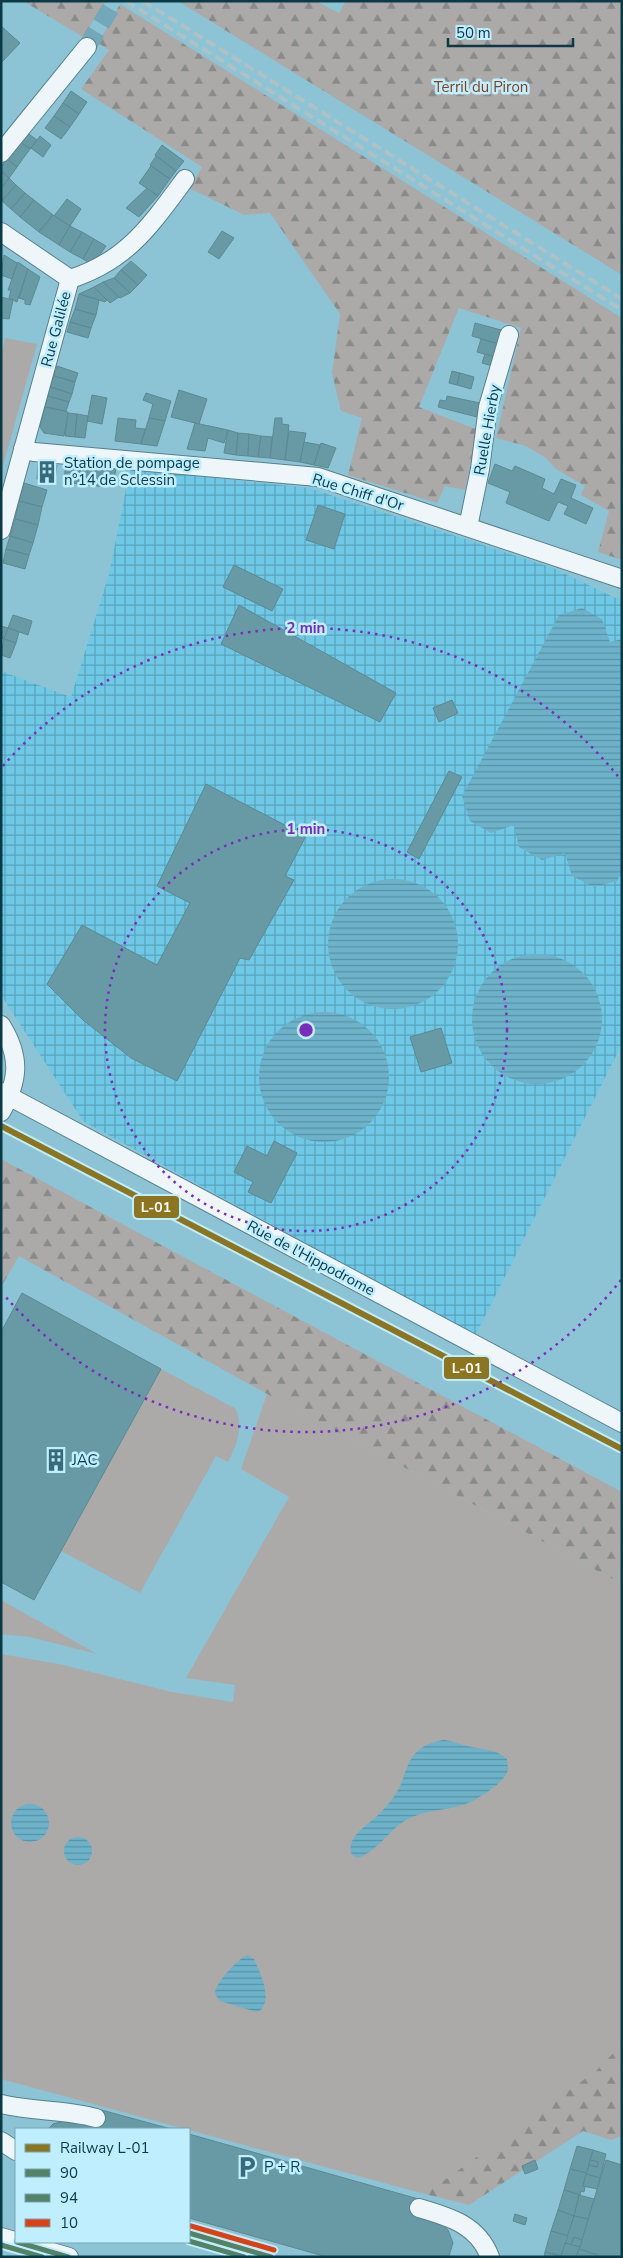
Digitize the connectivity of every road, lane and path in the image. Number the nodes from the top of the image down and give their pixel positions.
1 (87, 47) tunnel mouth
2 (1, 153) edge
3 (185, 180) dead end
4 (1, 232) edge
5 (70, 280) junction
6 (509, 335) dead end
7 (23, 449) junction
8 (468, 527) junction
9 (1, 530) edge
10 (622, 579) edge
11 (1, 1025) edge
12 (4, 1100) edge
13 (622, 1423) edge
14 (1, 2104) edge
15 (96, 2118) dead end
16 (1, 2141) edge
17 (15, 2151) edge
18 (420, 2208) dead end
19 (1, 2237) edge
20 (15, 2241) edge
21 (21, 2243) edge
22 (69, 2257) edge
23 (490, 2257) edge

1 - 2 street
3 - 5 street, Rue Galilée
4 - 5 street
5 - 7 street, Rue Galilée
6 - 8 street, Ruelle Hierby
7 - 8 street, Rue Chiff d'Or
7 - 9 street, Rue Galilée
8 - 10 street, Rue Chiff d'Or
11 - 12 street
12 - 13 street, Rue de l'Hippodrome
14 - 15 street
16 - 17 street
18 - 23 street
19 - 20 street
21 - 22 street

